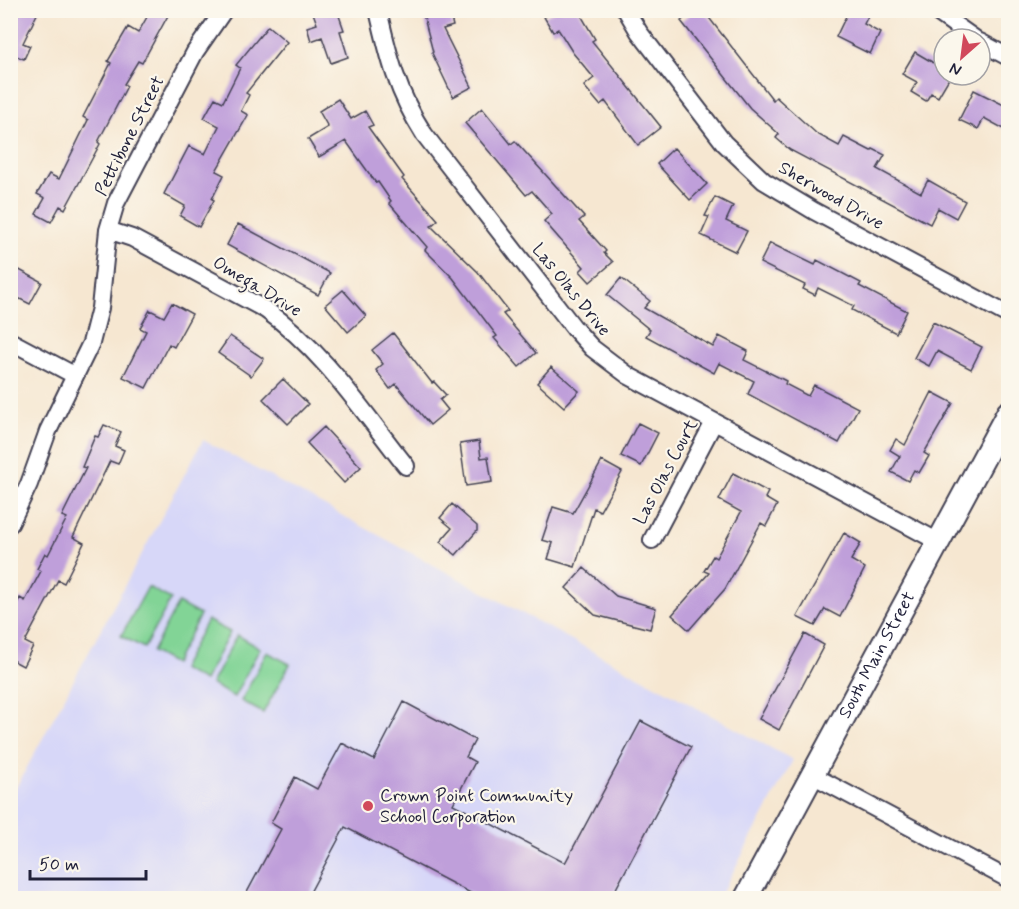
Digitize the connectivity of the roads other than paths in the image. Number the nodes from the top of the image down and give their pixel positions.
1 (224, 10) edge
2 (378, 10) edge
3 (626, 10) edge
4 (934, 10) edge
5 (958, 27) edge
6 (992, 48) edge
7 (1008, 57) edge
8 (108, 230) junction
9 (1008, 315) edge
10 (10, 341) edge
11 (74, 375) junction
12 (1008, 413) edge
13 (714, 422) junction
14 (406, 466) dead end
15 (10, 524) edge
16 (652, 540) dead end
17 (938, 542) junction
18 (812, 775) junction
19 (1008, 879) edge
20 (746, 898) edge

1 - 8 street, Pettibone Street
2 - 13 street, Las Olas Drive
3 - 9 street, Sherwood Drive
4 - 5 street
6 - 7 street
8 - 11 street, Pettibone Street
8 - 14 street, Omega Drive
10 - 11 street
11 - 15 street, Pettibone Street
12 - 17 street, South Main Street
13 - 16 street, Las Olas Court
13 - 17 street, Las Olas Drive
17 - 18 street, South Main Street
18 - 19 street
18 - 20 street, South Main Street

